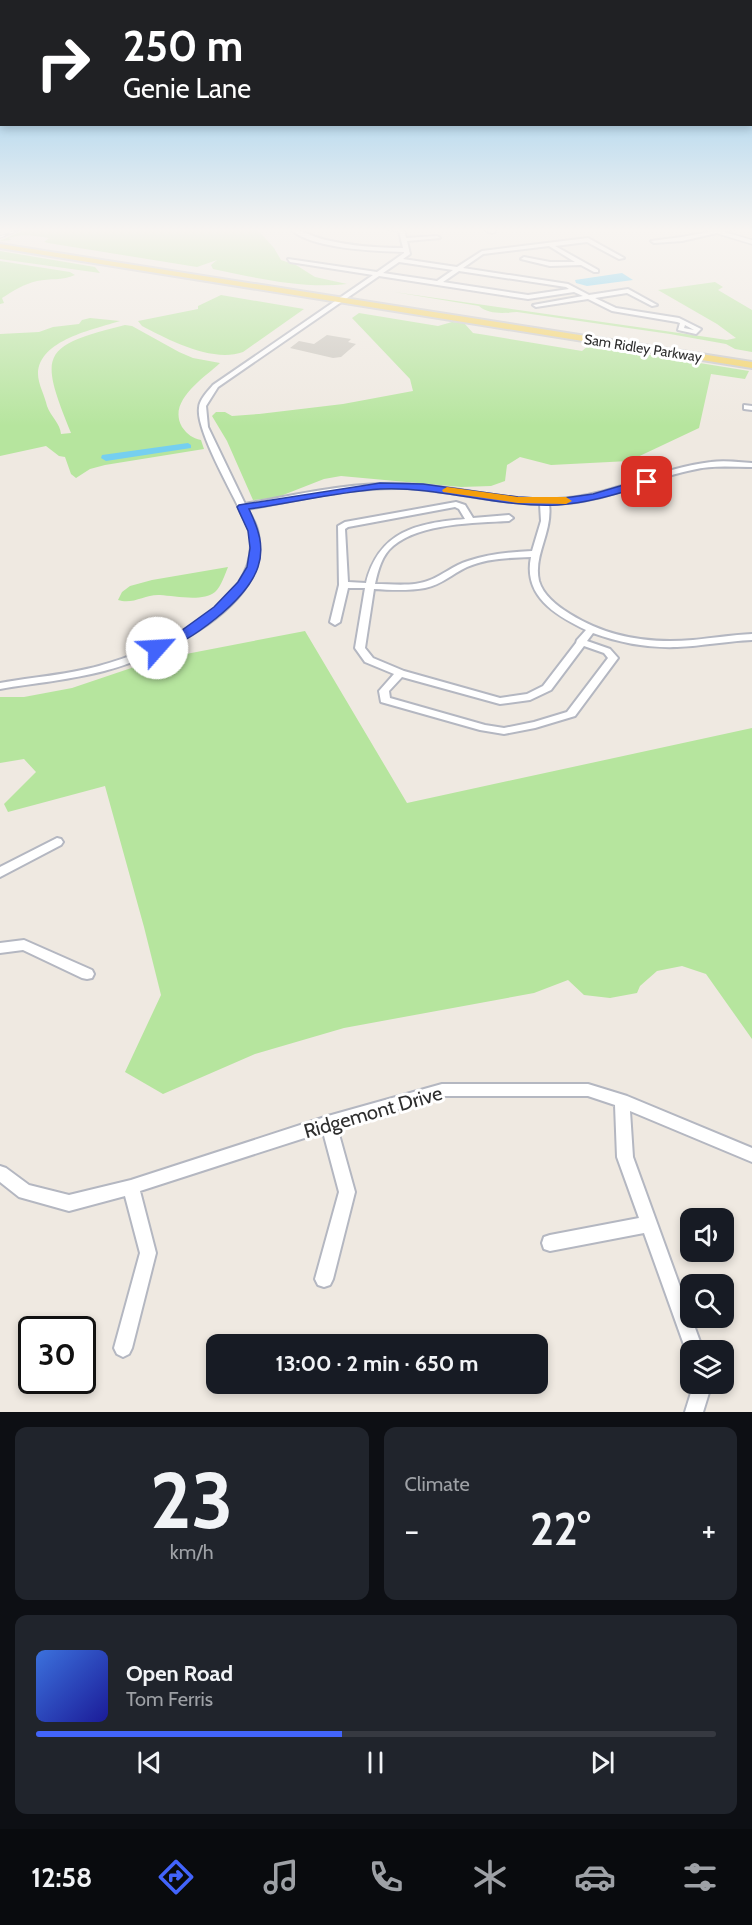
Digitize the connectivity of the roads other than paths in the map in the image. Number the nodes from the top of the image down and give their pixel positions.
1 (329, 295) edge
2 (346, 295) edge
3 (514, 295) edge
4 (542, 295) edge
5 (584, 295) edge
6 (602, 295) edge
7 (635, 295) edge
8 (343, 297) junction
9 (588, 297) junction
10 (536, 305) dead end
11 (654, 305) dead end
12 (683, 322) dead end
13 (752, 356) edge
14 (752, 365) edge
15 (752, 465) edge
16 (544, 501) junction
17 (242, 507) junction
18 (509, 518) dead end
19 (471, 522) junction
20 (535, 554) junction
21 (344, 585) junction
22 (371, 585) junction
23 (336, 622) dead end
24 (591, 630) junction
25 (752, 637) edge
26 (580, 642) junction
27 (400, 673) junction
28 (0, 686) edge
29 (57, 842) dead end
30 (0, 872) edge
31 (0, 948) edge
32 (87, 974) dead end
33 (622, 1101) junction
34 (328, 1123) junction
35 (752, 1155) edge
36 (0, 1173) edge
37 (131, 1187) junction
38 (649, 1224) junction
39 (550, 1243) dead end
40 (324, 1279) dead end
41 (690, 1340) edge
42 (123, 1348) dead end
43 (700, 1394) edge
44 (694, 1412) edge

1 - 8 main road, Sam Ridley Parkway
2 - 8 street
3 - 4 street
5 - 9 street
6 - 9 street
7 - 11 street
8 - 13 main road, Sam Ridley Parkway
8 - 14 main road, Sam Ridley Parkway
8 - 17 street
9 - 10 street
9 - 12 street
15 - 16 street
16 - 17 street
16 - 20 street
17 - 28 street
18 - 19 street
19 - 21 street
19 - 22 street
20 - 22 street
20 - 24 street
21 - 22 street
21 - 23 street
22 - 27 street
24 - 25 street
24 - 26 street
26 - 27 street
26 - 27 street
29 - 30 street
31 - 32 street
33 - 34 street, Ridgemont Drive
33 - 35 street, Ridgemont Drive
33 - 38 street
34 - 37 street, Ridgemont Drive
34 - 40 street
36 - 37 street, Ridgemont Drive
37 - 42 street
38 - 39 street
38 - 41 street
43 - 44 street

